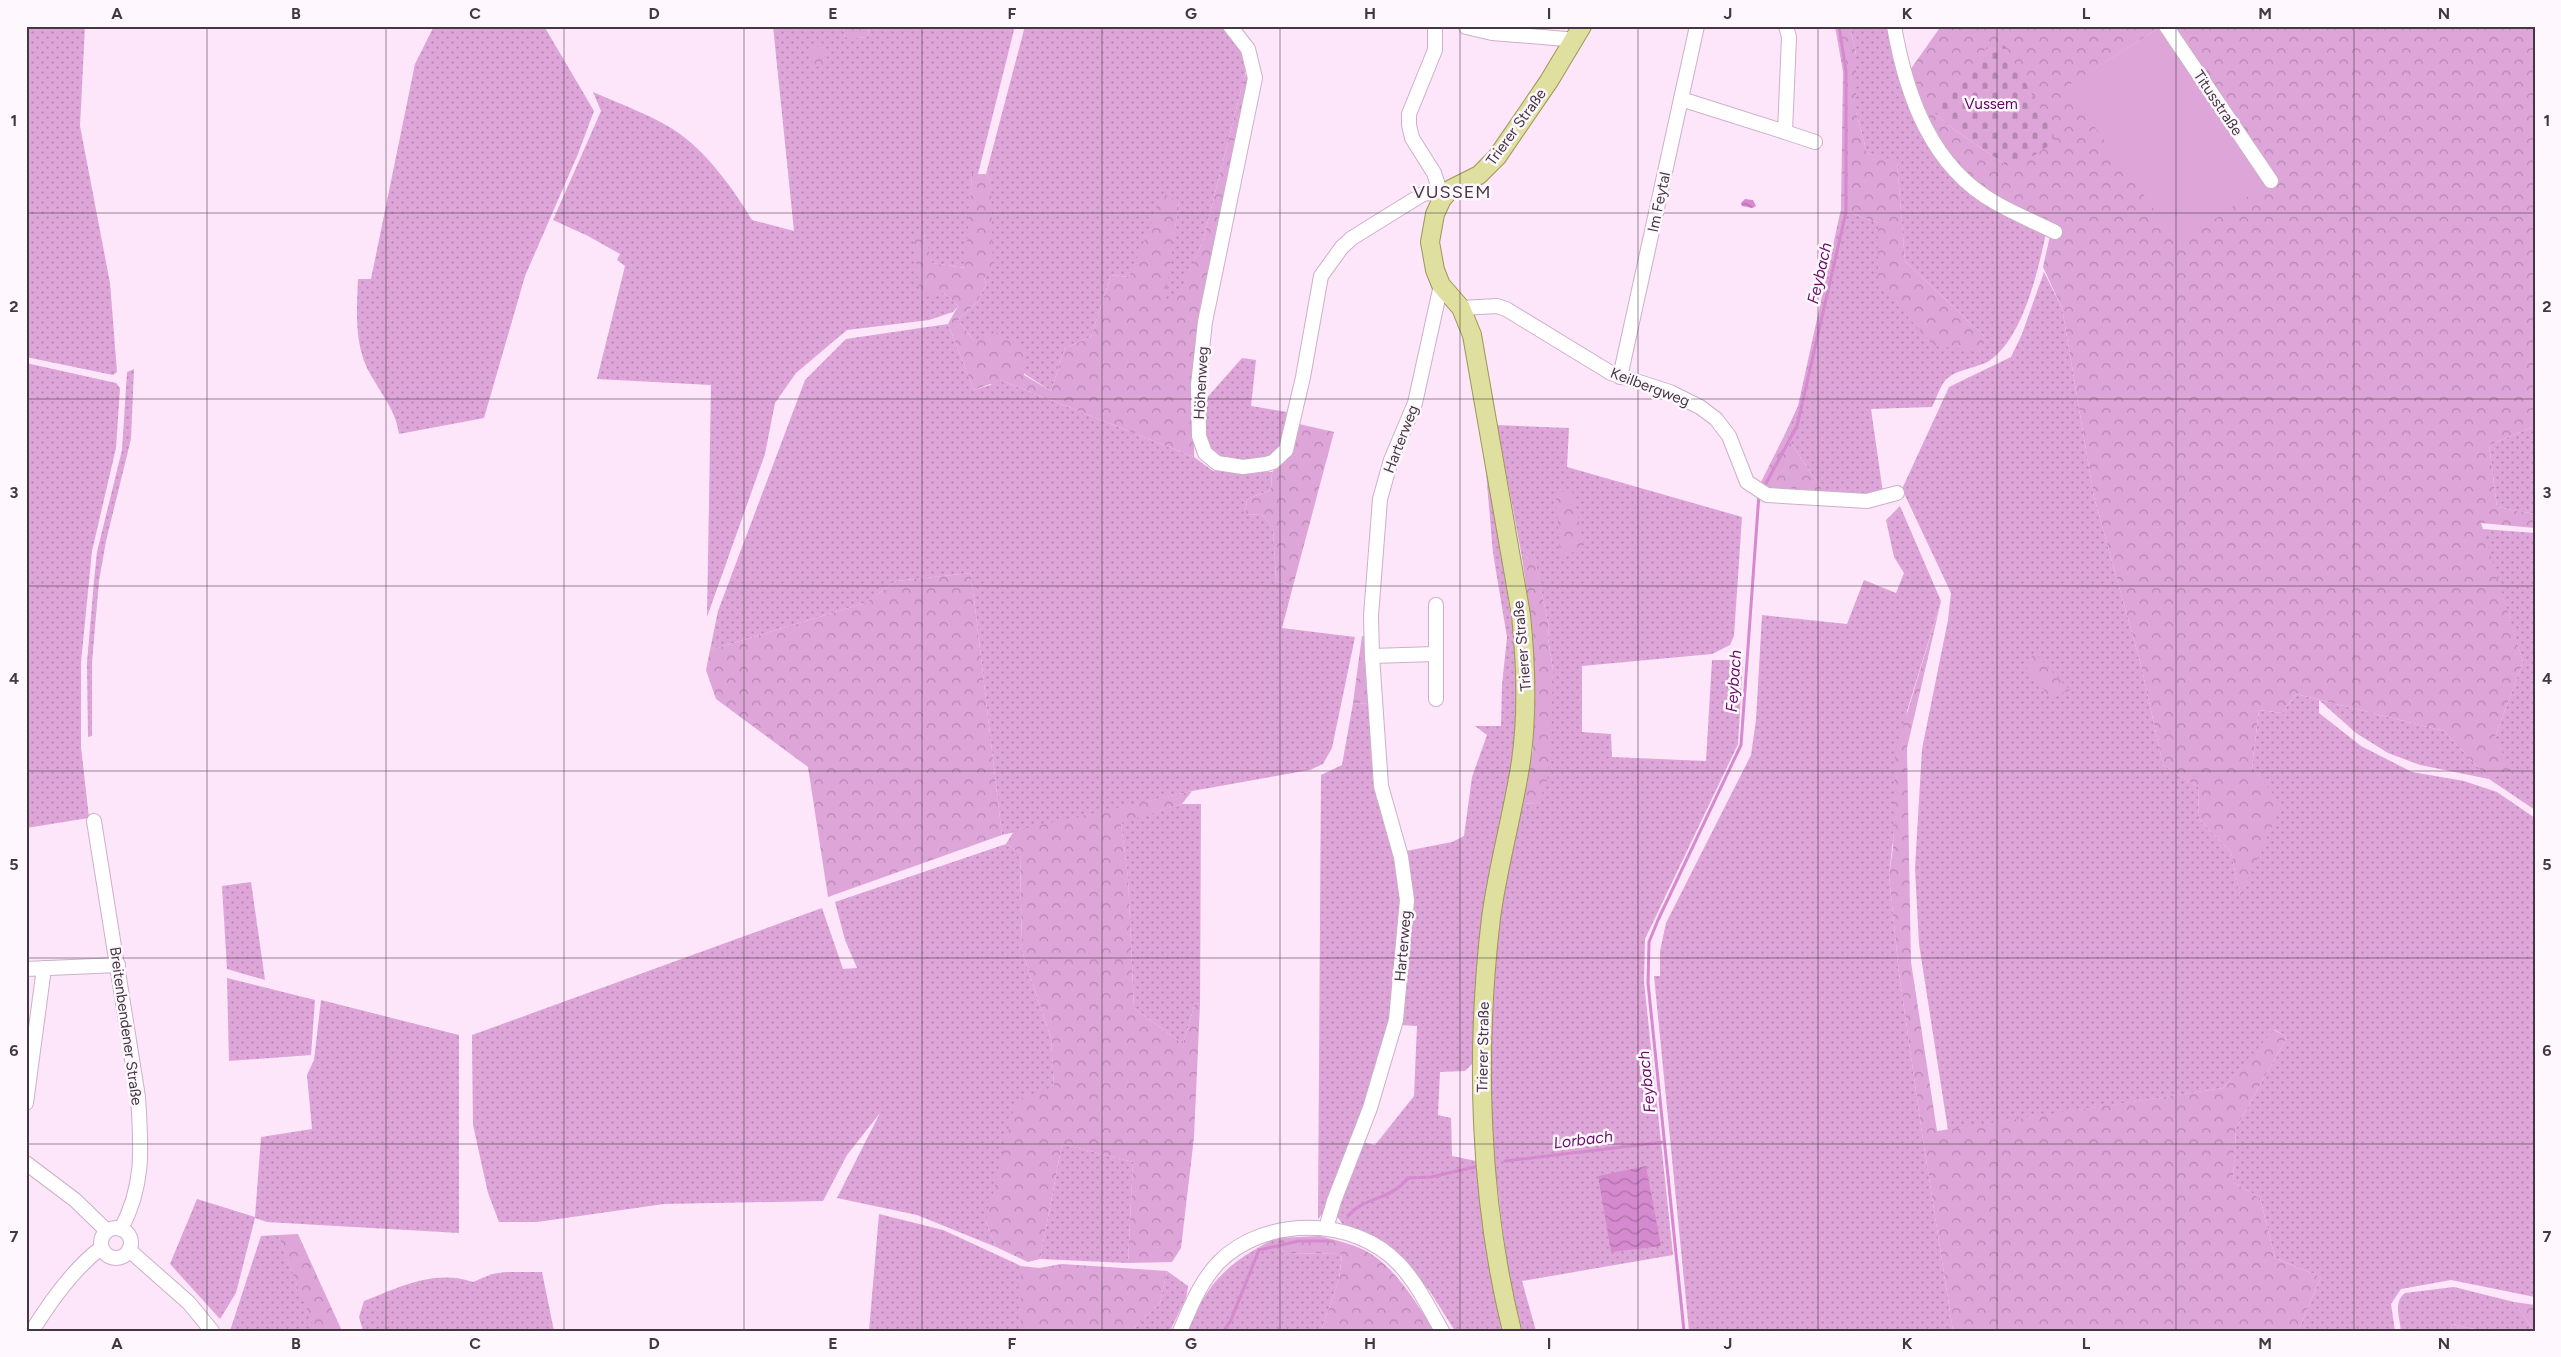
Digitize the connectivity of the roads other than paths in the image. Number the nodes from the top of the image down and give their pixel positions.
1 (1230, 26) edge
2 (1435, 26) edge
3 (1582, 26) edge
4 (1697, 26) edge
5 (1786, 26) edge
6 (1894, 26) edge
7 (2166, 26) edge
8 (1466, 27) edge
9 (1573, 43) junction
10 (1681, 99) junction
11 (1785, 132) junction
12 (1816, 142) dead end
13 (2271, 181) dead end
14 (1442, 193) junction
15 (2055, 232) dead end
16 (1441, 285) junction
17 (1461, 308) junction
18 (1620, 377) junction
19 (1897, 493) dead end
20 (1436, 605) dead end
21 (1435, 654) junction
22 (1372, 656) junction
23 (1436, 699) dead end
24 (94, 821) dead end
25 (118, 965) junction
26 (26, 968) edge
27 (44, 968) junction
28 (26, 1103) edge
29 (26, 1164) edge
30 (108, 1227) junction
31 (1326, 1228) junction
32 (101, 1248) junction
33 (129, 1250) junction
34 (32, 1331) edge
35 (212, 1331) edge
36 (1180, 1331) edge
37 (1442, 1331) edge
38 (1512, 1331) edge

1 - 14 street, Höhenweg
2 - 14 street
3 - 9 main road, Trierer Straße
4 - 10 street, Im Feytal
5 - 11 street
6 - 15 street
7 - 13 street, Titusstraße
8 - 9 street
9 - 14 main road, Trierer Straße
10 - 11 street
10 - 18 street, Im Feytal
11 - 12 street
14 - 16 main road, Trierer Straße
16 - 17 main road, Trierer Straße
16 - 22 street, Harterweg
17 - 18 street, Keilbergweg
17 - 38 main road, Trierer Straße
18 - 19 street, Keilbergweg
20 - 21 street
21 - 22 street
21 - 23 street
22 - 31 street, Harterweg
24 - 25 street, Breitenbendener Straße
25 - 27 street
25 - 30 street, Breitenbendener Straße
26 - 27 street
27 - 28 street
29 - 30 street
30 - 32 street
30 - 33 street
31 - 36 street
31 - 37 street
32 - 33 street
32 - 34 street
33 - 35 street

